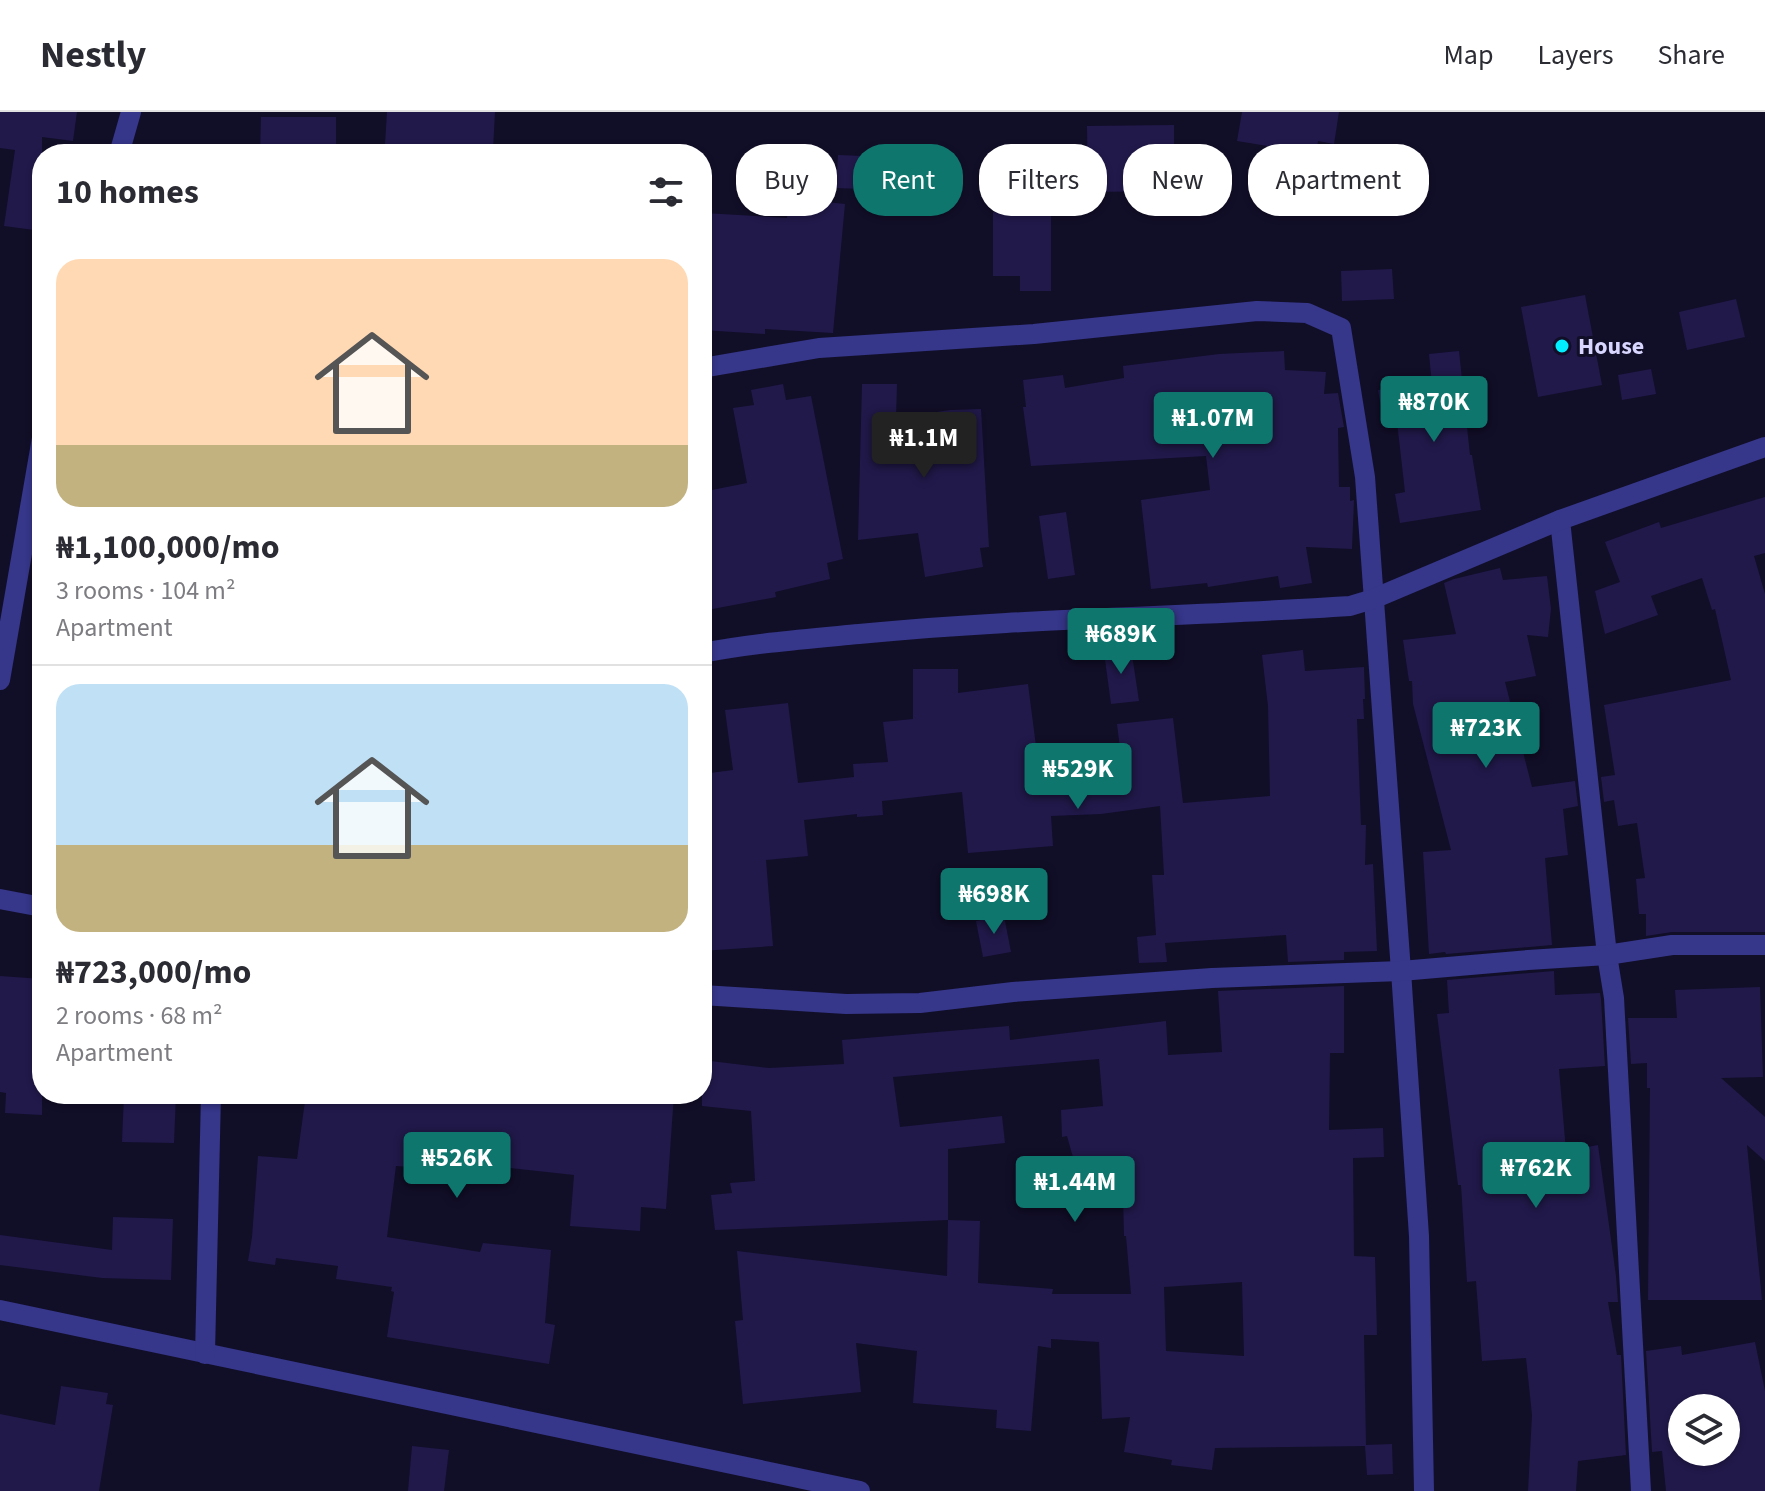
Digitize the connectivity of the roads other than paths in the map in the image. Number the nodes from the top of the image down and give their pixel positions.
1 (131, 112) edge
2 (122, 144) edge
3 (712, 366) edge
4 (1765, 447) edge
5 (32, 496) edge
6 (1560, 520) junction
7 (1373, 599) junction
8 (712, 651) edge
9 (0, 680) edge
10 (0, 899) edge
11 (32, 905) edge
12 (1765, 945) edge
13 (1607, 955) junction
14 (1401, 971) junction
15 (712, 996) edge
16 (211, 1104) edge
17 (0, 1310) edge
18 (205, 1354) junction
19 (860, 1491) edge
20 (1424, 1491) edge
21 (1641, 1491) edge

1 - 2 street
3 - 7 street
4 - 6 street
5 - 9 street
6 - 7 street
6 - 13 street
7 - 8 street
7 - 14 street
10 - 11 street
12 - 13 street
13 - 14 street
13 - 21 street
14 - 15 street
14 - 20 street
16 - 18 street
17 - 18 street
18 - 19 street

